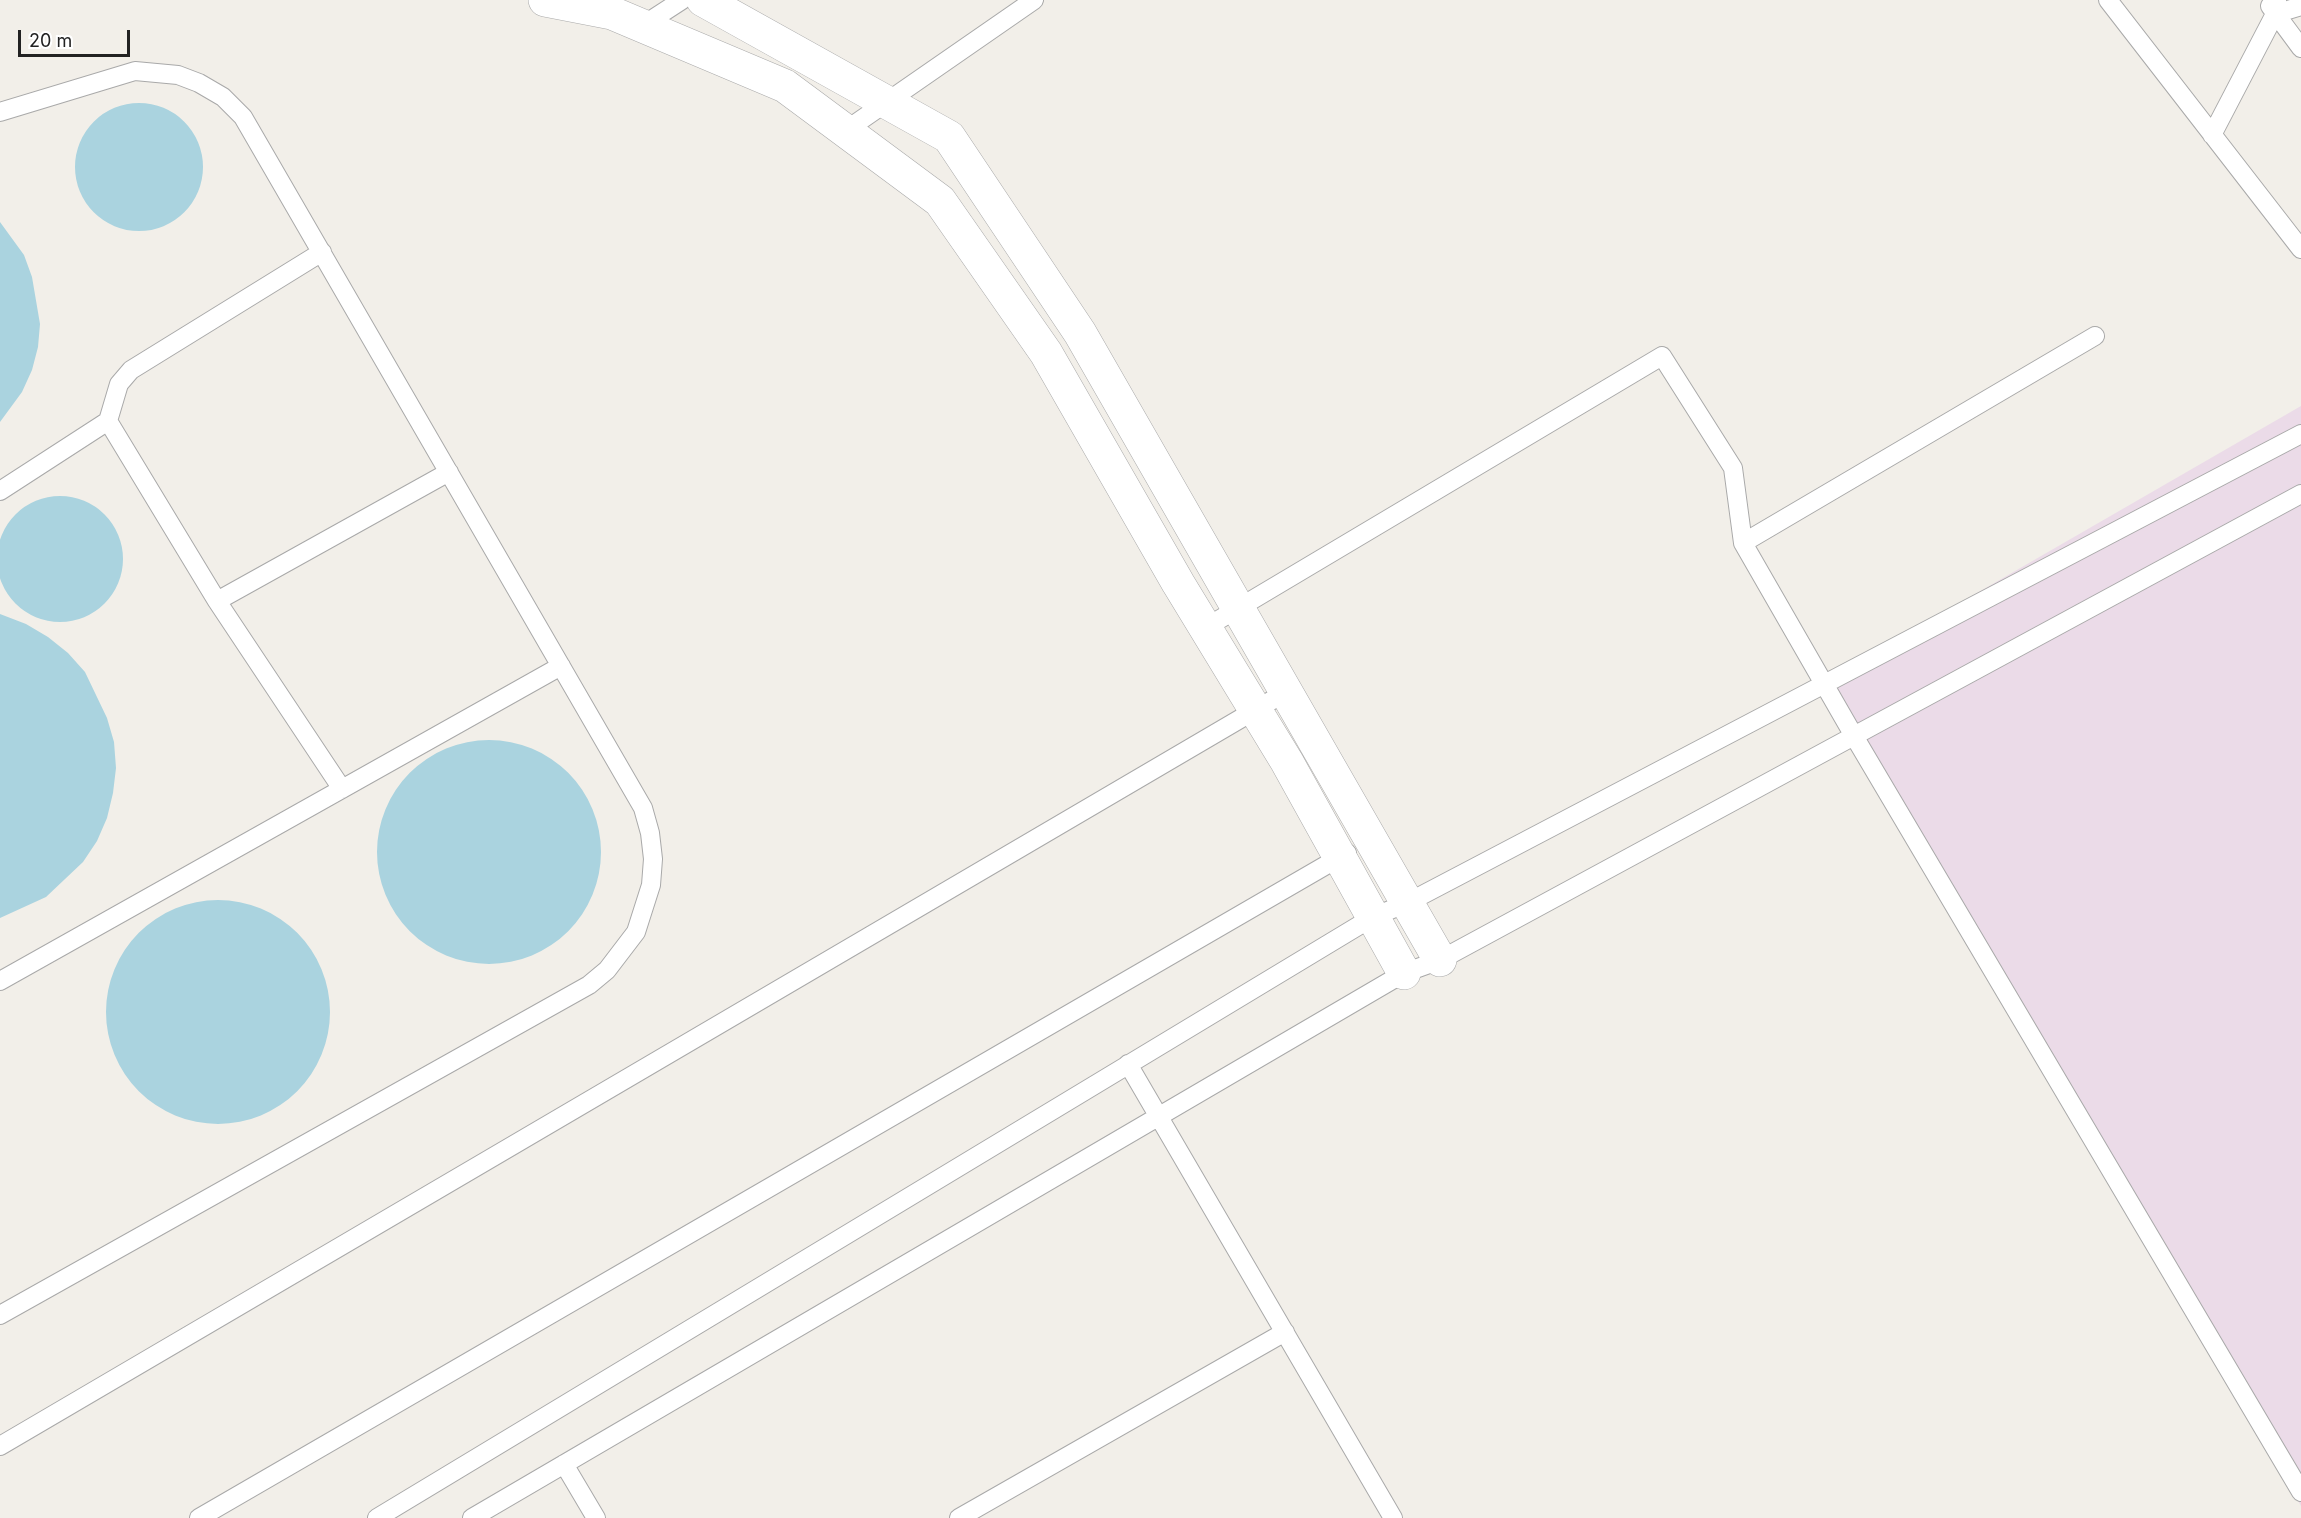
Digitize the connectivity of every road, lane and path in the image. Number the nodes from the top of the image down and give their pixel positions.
1 (545, 0) edge
2 (682, 0) edge
3 (703, 0) edge
4 (1034, 0) edge
5 (2108, 0) edge
6 (2273, 5) edge
7 (2301, 6) edge
8 (642, 26) junction
9 (2301, 48) edge
10 (886, 102) junction
11 (0, 112) edge
12 (845, 131) junction
13 (2212, 135) junction
14 (2299, 243) edge
15 (322, 252) junction
16 (2095, 336) dead end
17 (108, 421) junction
18 (2301, 434) edge
19 (449, 472) junction
20 (0, 491) edge
21 (2301, 494) edge
22 (1743, 543) junction
23 (217, 601) junction
24 (1238, 609) junction
25 (1205, 628) junction
26 (561, 666) junction
27 (1826, 683) junction
28 (1286, 692) junction
29 (1255, 710) junction
30 (1854, 736) junction
31 (342, 789) junction
32 (1371, 840) junction
33 (1340, 857) junction
34 (1407, 903) junction
35 (1373, 917) junction
36 (1440, 960) junction
37 (1404, 973) junction
38 (0, 981) edge
39 (1128, 1065) junction
40 (1159, 1116) junction
41 (0, 1315) edge
42 (1285, 1332) junction
43 (0, 1446) edge
44 (564, 1464) junction
45 (2301, 1492) edge
46 (199, 1518) edge
47 (377, 1518) edge
48 (472, 1518) edge
49 (596, 1518) edge
50 (959, 1518) edge
51 (1393, 1518) edge

1 - 8 street
2 - 8 lane
3 - 10 street
4 - 10 lane
5 - 13 lane
6 - 7 lane
6 - 9 lane
6 - 13 lane
8 - 12 street
10 - 12 lane
10 - 24 street
11 - 15 lane
12 - 25 street
13 - 14 lane
15 - 17 lane
15 - 19 lane
16 - 22 lane
17 - 20 lane
17 - 23 lane
18 - 27 lane
19 - 23 lane
19 - 26 lane
21 - 30 lane
22 - 24 lane
22 - 27 lane
23 - 31 lane
24 - 25 lane
24 - 28 street
25 - 29 street
26 - 31 lane
26 - 41 lane
27 - 30 lane
27 - 34 lane
28 - 29 lane
28 - 32 street
29 - 33 street
29 - 43 lane
30 - 36 lane
30 - 45 lane
31 - 38 lane
32 - 33 lane
32 - 34 street
33 - 35 street
33 - 46 lane
34 - 35 lane
34 - 36 street
35 - 37 street
35 - 39 lane
36 - 37 lane
37 - 40 lane
39 - 40 lane
39 - 47 lane
40 - 42 lane
40 - 44 lane
42 - 50 lane
42 - 51 lane
44 - 48 lane
44 - 49 lane

